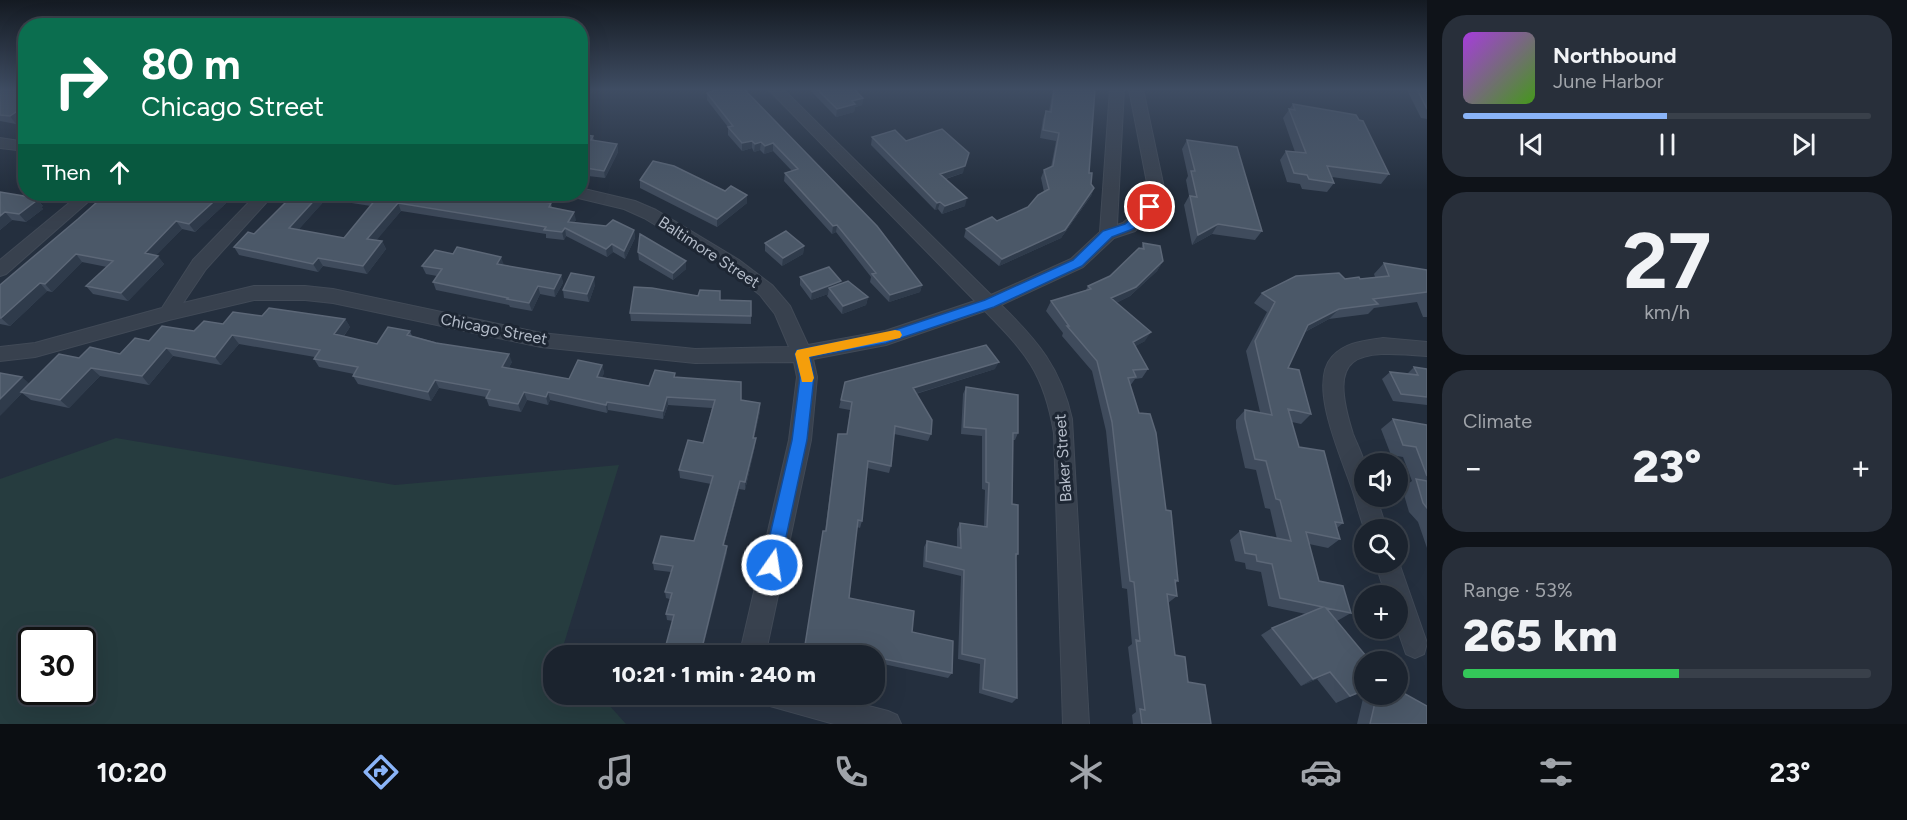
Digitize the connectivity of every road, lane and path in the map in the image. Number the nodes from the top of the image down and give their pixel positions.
1 (809, 123) edge
2 (1116, 123) edge
3 (1143, 123) edge
4 (0, 143) edge
5 (18, 146) edge
6 (588, 195) edge
7 (81, 201) edge
8 (259, 201) edge
9 (1108, 234) junction
10 (0, 270) edge
11 (989, 303) junction
12 (169, 313) junction
13 (1427, 349) edge
14 (0, 354) edge
15 (802, 354) junction
16 (1354, 462) edge
17 (1391, 573) edge
18 (755, 645) edge
19 (1415, 645) dead end
20 (813, 705) edge
21 (888, 724) edge
22 (1076, 724) edge

1 - 11 street, Baker Street
2 - 9 street
3 - 9 street, Chicago Street
4 - 5 street
6 - 15 street, Baltimore Street
7 - 10 street
8 - 12 street
9 - 11 street, Chicago Street
11 - 15 street, Chicago Street
11 - 22 street, Baker Street
12 - 14 street, Chicago Street
12 - 15 street, Chicago Street
13 - 16 street
15 - 18 street, Baltimore Street
17 - 19 street
20 - 21 street

